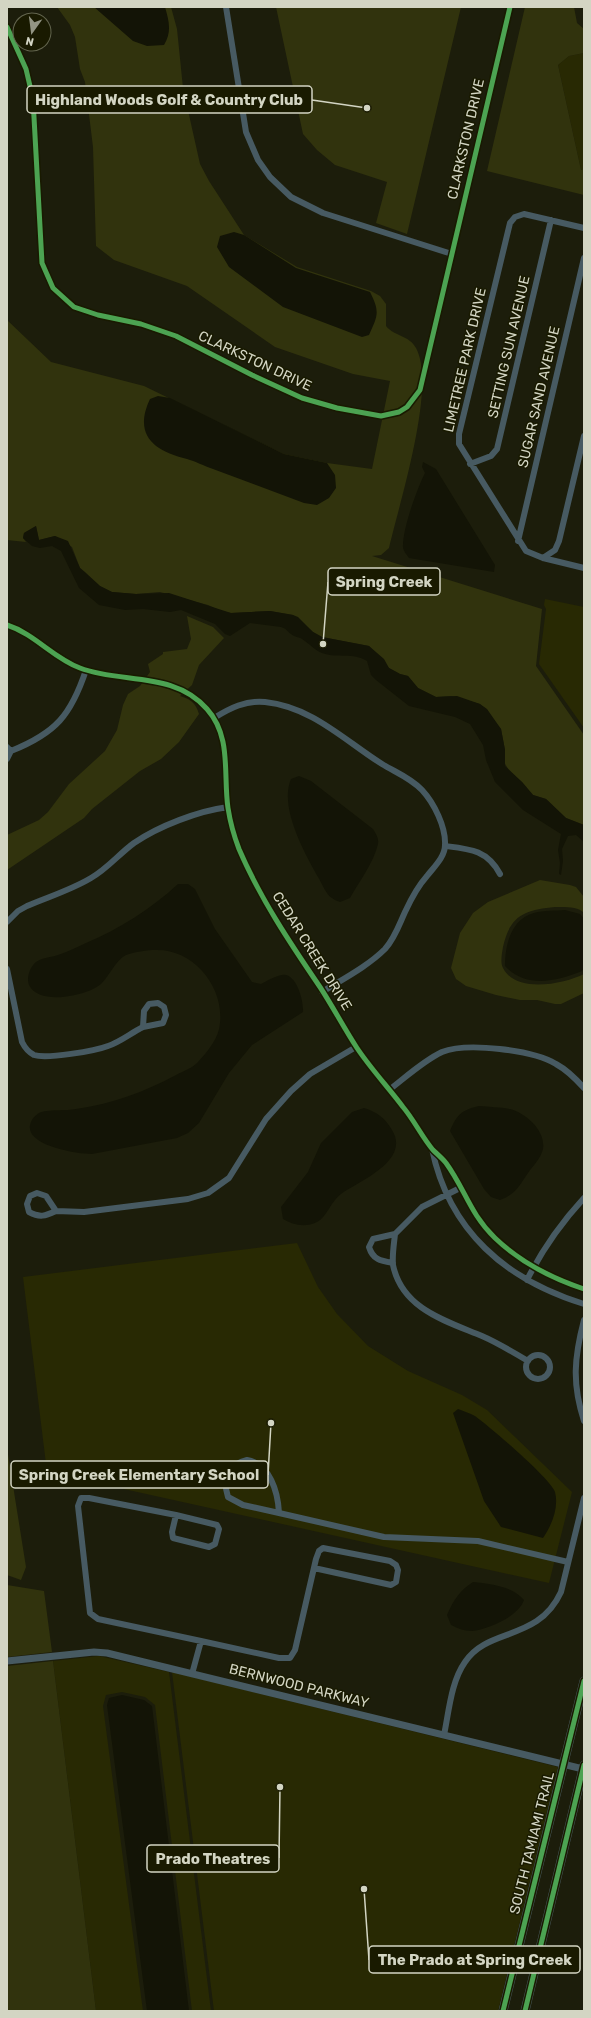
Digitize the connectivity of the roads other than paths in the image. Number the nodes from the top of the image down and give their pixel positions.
1 (226, 7) edge
2 (510, 7) edge
3 (7, 27) edge
4 (551, 220) junction
5 (584, 228) edge
6 (452, 254) junction
7 (584, 258) edge
8 (584, 436) edge
9 (470, 464) junction
10 (518, 541) junction
11 (543, 558) junction
12 (584, 568) edge
13 (7, 625) edge
14 (86, 670) junction
15 (214, 718) junction
16 (9, 749) edge
17 (7, 759) edge
18 (228, 807) junction
19 (445, 846) junction
20 (500, 874) dead end
21 (7, 922) edge
22 (7, 969) edge
23 (322, 992) junction
24 (143, 1027) junction
25 (356, 1047) junction
26 (584, 1088) edge
27 (389, 1090) junction
28 (432, 1149) junction
29 (460, 1188) junction
30 (447, 1194) junction
31 (584, 1198) edge
32 (56, 1211) junction
33 (395, 1234) junction
34 (393, 1264) junction
35 (534, 1267) junction
36 (527, 1280) junction
37 (584, 1289) edge
38 (584, 1304) edge
39 (584, 1320) edge
40 (528, 1361) dead end
41 (584, 1421) edge
42 (584, 1498) edge
43 (280, 1513) junction
44 (176, 1515) junction
45 (568, 1562) junction
46 (314, 1568) junction
47 (201, 1641) junction
48 (7, 1661) edge
49 (192, 1674) junction
50 (584, 1682) edge
51 (444, 1735) junction
52 (564, 1765) junction
53 (584, 1767) edge
54 (503, 2011) edge
55 (526, 2011) edge

1 - 6 street
2 - 6 street, CLARKSTON DRIVE
3 - 6 street, CLARKSTON DRIVE
4 - 5 street, LIMETREE PARK DRIVE
4 - 9 street, SETTING SUN AVENUE
4 - 9 street, LIMETREE PARK DRIVE
7 - 10 street, SUGAR SAND AVENUE
8 - 11 street
9 - 10 street, LIMETREE PARK DRIVE
10 - 11 street, LIMETREE PARK DRIVE
11 - 12 street, LIMETREE PARK DRIVE
13 - 14 street, CEDAR CREEK DRIVE
14 - 15 street, CEDAR CREEK DRIVE
14 - 16 street
15 - 18 street, CEDAR CREEK DRIVE
15 - 19 street
16 - 17 street
18 - 21 street
18 - 23 street, CEDAR CREEK DRIVE
19 - 20 street
19 - 23 street
22 - 24 street
23 - 25 street, CEDAR CREEK DRIVE
24 - 24 street
25 - 27 street, CEDAR CREEK DRIVE
25 - 32 street
26 - 27 street
27 - 28 street, CEDAR CREEK DRIVE
28 - 29 street, CEDAR CREEK DRIVE
28 - 30 street, CEDAR CREEK DRIVE
29 - 30 street
29 - 35 street, CEDAR CREEK DRIVE
30 - 33 street
30 - 36 street, CEDAR CREEK DRIVE
31 - 35 street
32 - 32 street
33 - 34 street
33 - 34 street
34 - 40 street
35 - 36 street
35 - 37 street, CEDAR CREEK DRIVE
36 - 38 street, CEDAR CREEK DRIVE
39 - 41 street
42 - 45 street
43 - 43 street
43 - 45 street
44 - 44 street
44 - 47 street
45 - 51 street
46 - 46 street
46 - 47 street
47 - 49 street
48 - 49 street, BERNWOOD PARKWAY
49 - 51 street, BERNWOOD PARKWAY
50 - 52 main road, SOUTH TAMIAMI TRAIL
51 - 52 street, BERNWOOD PARKWAY
52 - 53 street, BERNWOOD PARKWAY
52 - 54 main road, SOUTH TAMIAMI TRAIL
53 - 55 main road

